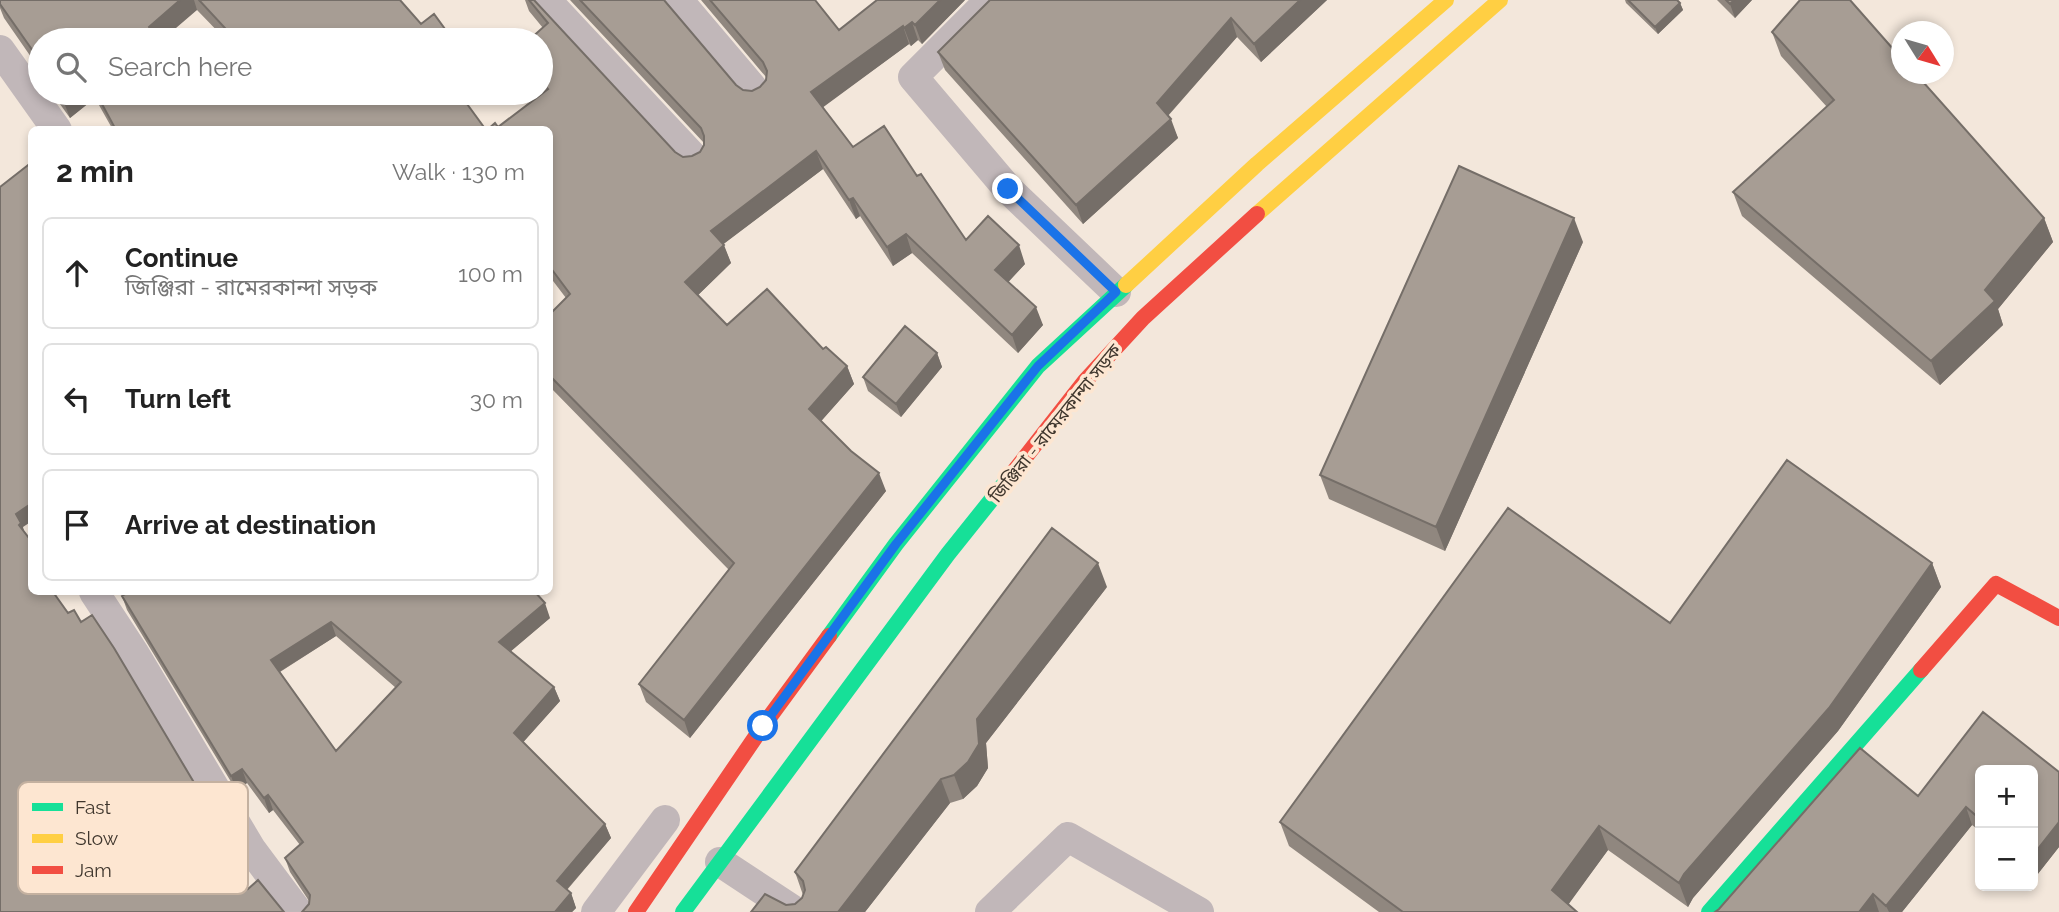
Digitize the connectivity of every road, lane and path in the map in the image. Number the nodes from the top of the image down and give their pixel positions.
1 (547, 0) edge
2 (678, 0) edge
3 (990, 0) edge
4 (1446, 0) edge
5 (1500, 0) edge
6 (0, 50) edge
7 (28, 89) edge
8 (756, 92) edge
9 (39, 105) edge
10 (54, 126) edge
11 (694, 158) edge
12 (1213, 230) junction
13 (1116, 292) junction
14 (96, 595) edge
15 (2059, 618) edge
16 (211, 782) edge
17 (665, 820) dead end
18 (248, 844) edge
19 (720, 862) junction
20 (298, 912) edge
21 (596, 912) edge
22 (636, 912) edge
23 (682, 912) edge
24 (796, 912) edge
25 (990, 912) edge
26 (1199, 912) edge
27 (1709, 912) edge

1 - 11 street
2 - 8 street
3 - 13 street
4 - 12 main road, জিঞ্জিরা - রামেরকান্দা সড়ক
5 - 12 main road, জিঞ্জিরা - রামেরকান্দা সড়ক
6 - 7 street
9 - 10 street
12 - 13 main road, জিঞ্জিরা - রামেরকান্দা সড়ক
12 - 19 main road, জিঞ্জিরা - রামেরকান্দা সড়ক
13 - 22 main road, জিঞ্জিরা - রামেরকান্দা সড়ক
14 - 16 street
15 - 27 main road
17 - 21 street
18 - 20 street
19 - 23 main road, জিঞ্জিরা - রামেরকান্দা সড়ক
19 - 24 street
25 - 26 street

